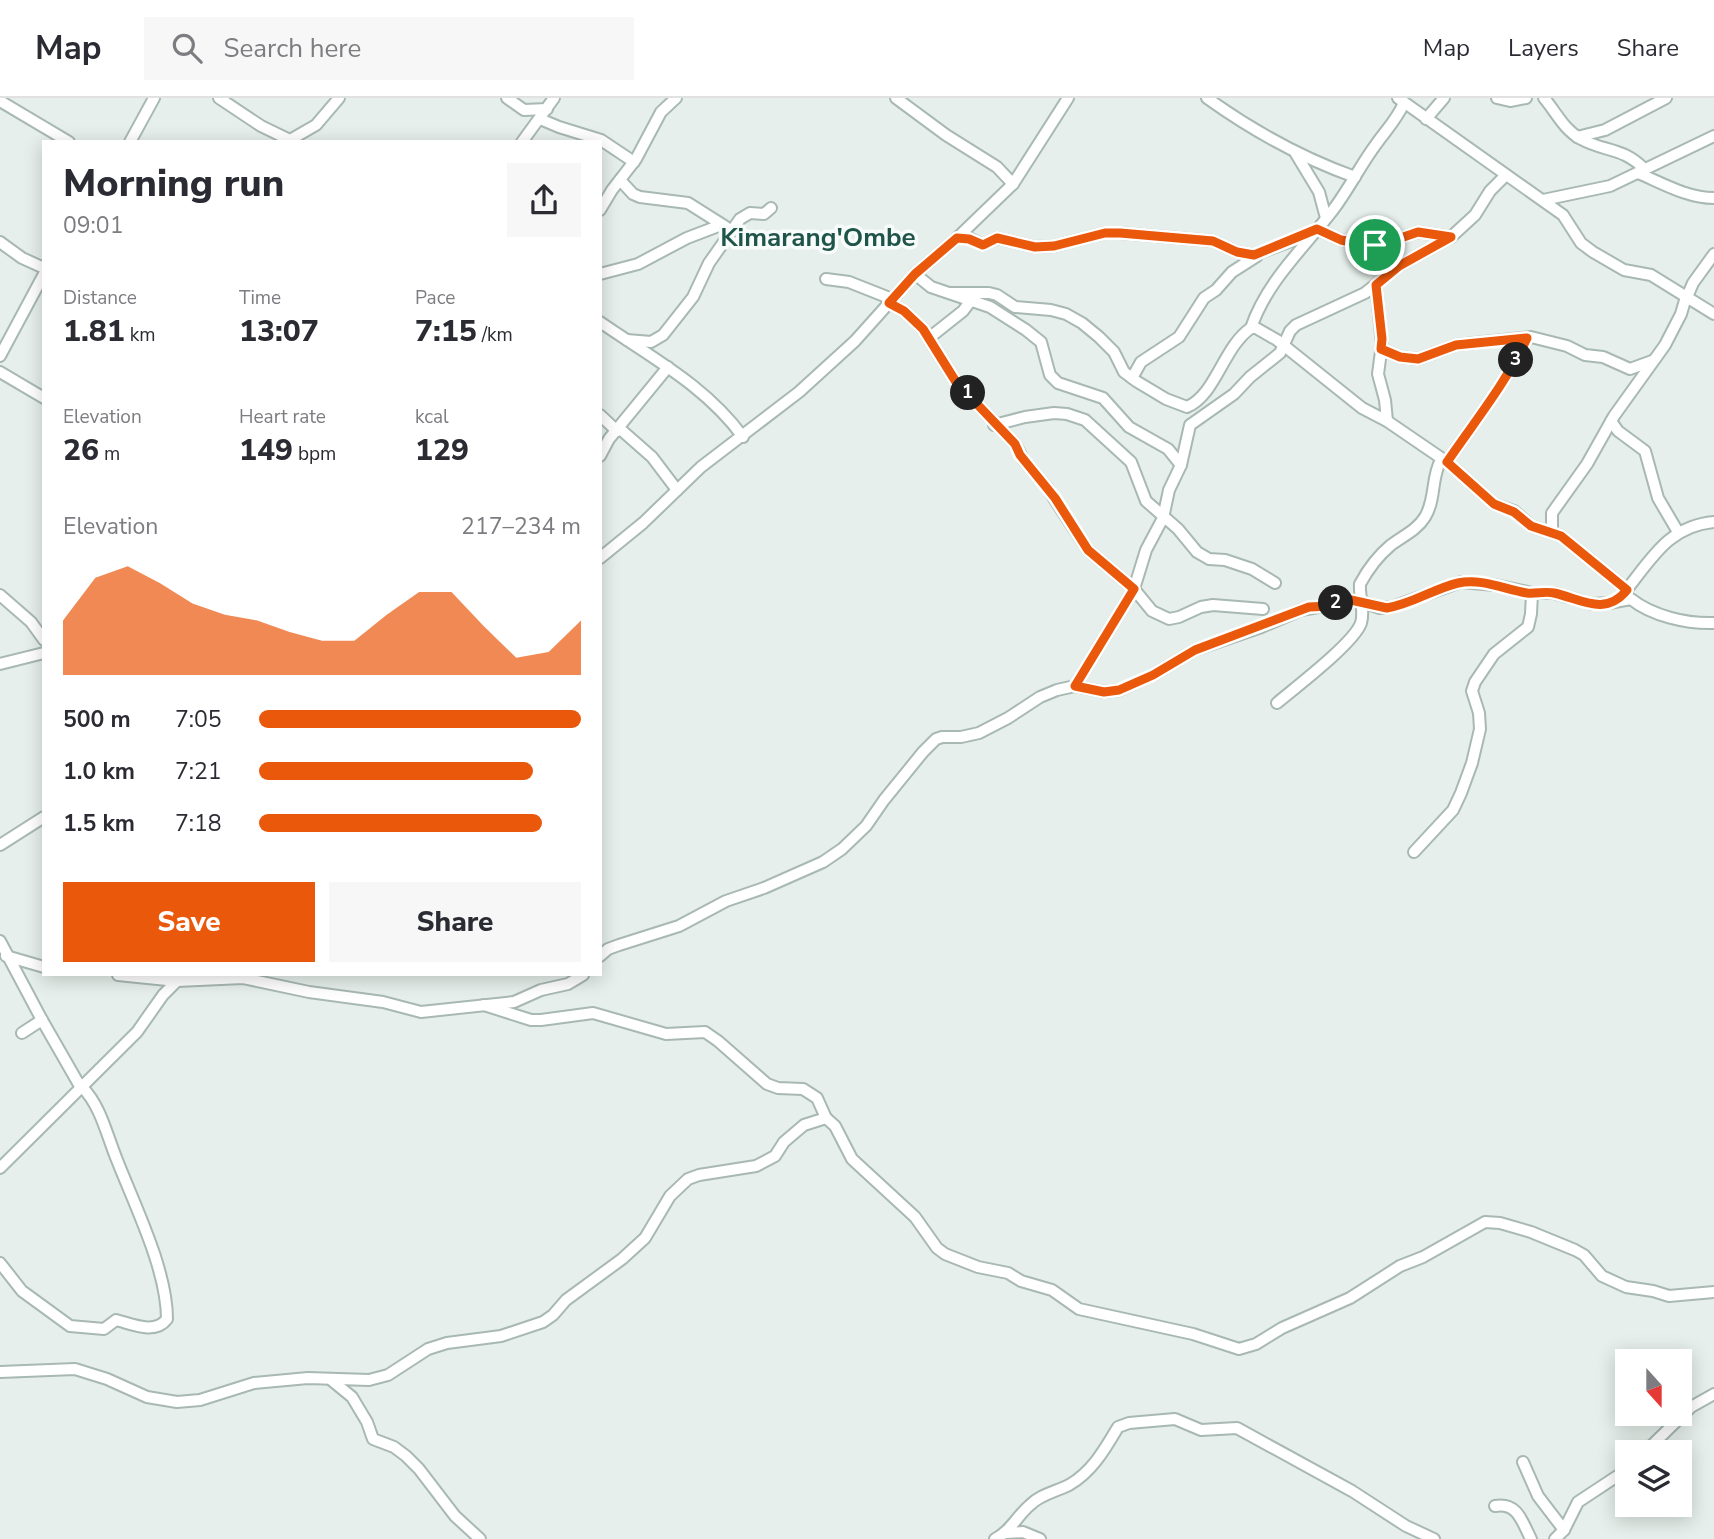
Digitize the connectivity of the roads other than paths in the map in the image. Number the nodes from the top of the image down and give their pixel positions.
1 (154, 98) edge
2 (219, 98) edge
3 (339, 98) edge
4 (508, 98) edge
5 (554, 98) edge
6 (676, 98) edge
7 (896, 98) edge
8 (1068, 98) edge
9 (1207, 98) edge
10 (1444, 98) edge
11 (1497, 98) edge
12 (1525, 98) edge
13 (1544, 98) edge
14 (1666, 98) edge
15 (0, 100) edge
16 (1401, 101) edge
17 (547, 109) junction
18 (540, 119) junction
19 (1426, 120) junction
20 (1714, 136) edge
21 (1577, 137) junction
22 (66, 140) edge
23 (131, 140) edge
24 (290, 140) edge
25 (294, 140) edge
26 (524, 140) edge
27 (601, 140) edge
28 (602, 141) edge
29 (1294, 151) junction
30 (634, 162) junction
31 (1641, 172) junction
32 (1506, 175) junction
33 (1355, 177) junction
34 (620, 180) junction
35 (1013, 184) junction
36 (1714, 198) edge
37 (1543, 200) junction
38 (602, 207) edge
39 (771, 208) dead end
40 (1326, 218) junction
41 (727, 227) junction
42 (1316, 230) junction
43 (1451, 237) junction
44 (957, 238) junction
45 (0, 242) edge
46 (1261, 254) junction
47 (1714, 254) edge
48 (42, 267) edge
49 (602, 273) edge
50 (915, 274) junction
51 (42, 278) edge
52 (826, 278) dead end
53 (1376, 285) junction
54 (950, 293) junction
55 (1687, 297) junction
56 (972, 299) junction
57 (890, 301) junction
58 (1714, 314) edge
59 (602, 323) edge
60 (1251, 328) junction
61 (929, 338) junction
62 (1527, 338) junction
63 (627, 340) junction
64 (1284, 345) junction
65 (1381, 349) junction
66 (0, 355) edge
67 (1652, 361) junction
68 (668, 367) junction
69 (0, 372) edge
70 (1132, 378) junction
71 (42, 397) edge
72 (602, 417) edge
73 (1387, 421) junction
74 (1611, 421) junction
75 (994, 425) junction
76 (618, 430) junction
77 (743, 437) junction
78 (602, 452) edge
79 (1444, 461) junction
80 (1181, 465) junction
81 (677, 490) junction
82 (1163, 518) junction
83 (1714, 522) edge
84 (1552, 532) junction
85 (1678, 532) junction
86 (602, 557) edge
87 (1275, 583) dead end
88 (1134, 589) junction
89 (1627, 590) junction
90 (1532, 593) junction
91 (0, 595) edge
92 (1619, 600) junction
93 (1361, 602) junction
94 (1263, 609) dead end
95 (1714, 623) edge
96 (42, 637) edge
97 (42, 654) edge
98 (0, 664) edge
99 (1075, 686) junction
100 (1277, 702) dead end
101 (42, 818) edge
102 (0, 845) edge
103 (1414, 852) dead end
104 (0, 941) edge
105 (602, 954) edge
106 (6, 956) junction
107 (42, 966) edge
108 (139, 976) edge
109 (581, 976) edge
110 (180, 978) edge
111 (484, 1005) junction
112 (42, 1020) junction
113 (22, 1033) dead end
114 (82, 1088) junction
115 (826, 1118) junction
116 (2, 1163) edge
117 (0, 1263) edge
118 (1714, 1292) edge
119 (0, 1372) edge
120 (330, 1379) junction
121 (1714, 1394) edge
122 (1658, 1440) edge
123 (1523, 1462) dead end
124 (1615, 1478) edge
125 (1495, 1507) dead end
126 (1564, 1530) junction
127 (1006, 1533) junction
128 (480, 1539) edge
129 (995, 1539) edge
130 (1040, 1539) edge
131 (1434, 1539) edge
132 (1531, 1539) edge
133 (1555, 1539) edge

1 - 23 street
2 - 24 street
3 - 25 street
4 - 17 street
5 - 17 street
6 - 30 street
7 - 35 street
8 - 35 street
9 - 29 street
10 - 19 street
11 - 12 street
13 - 21 street
14 - 21 street
15 - 22 street
16 - 19 street
16 - 33 street
17 - 18 street
18 - 26 street
18 - 27 street
19 - 32 street
20 - 31 street
21 - 31 street
28 - 30 street
29 - 33 street
29 - 40 street
30 - 34 street
31 - 36 street
31 - 37 street
32 - 37 street
32 - 43 street
33 - 40 street
34 - 38 street
34 - 41 street
35 - 44 street
37 - 55 street
39 - 41 street
40 - 42 street
41 - 49 street
41 - 63 street
42 - 43 street
42 - 46 street
42 - 60 street
43 - 53 street
44 - 46 street
44 - 50 street
45 - 48 street
46 - 70 street
47 - 55 street
50 - 54 street
50 - 57 street
51 - 66 street
52 - 57 street
53 - 64 street
53 - 65 street
54 - 56 street
54 - 70 street
55 - 58 street
55 - 67 street
56 - 61 street
56 - 80 street
57 - 61 street
57 - 77 street
59 - 63 street
60 - 64 street
60 - 70 street
61 - 75 street
62 - 65 street
62 - 67 street
62 - 79 street
63 - 68 street
64 - 73 street
64 - 80 street
65 - 73 street
67 - 74 street
68 - 76 street
68 - 77 street
69 - 71 street
72 - 76 street
73 - 79 street
74 - 84 street
74 - 85 street
75 - 82 street
75 - 88 street
76 - 78 street
76 - 81 street
77 - 81 street
79 - 84 street
79 - 93 street
80 - 82 street
81 - 86 street
82 - 87 street
82 - 88 street
83 - 85 street
84 - 89 street
85 - 89 street
88 - 94 street
88 - 99 street
89 - 92 street
90 - 92 street
90 - 93 street
90 - 103 street
91 - 96 street
92 - 95 street
93 - 99 street
93 - 100 street
97 - 98 street
99 - 105 street
101 - 102 street
104 - 106 street
106 - 107 street
106 - 112 street
108 - 110 street
109 - 111 street
110 - 111 street
110 - 114 street
111 - 115 street
112 - 113 street
112 - 114 street
114 - 116 street
114 - 117 street
115 - 118 street
115 - 120 street
119 - 120 street
120 - 128 street
121 - 122 street
123 - 126 street
124 - 126 street
125 - 132 street
126 - 133 street
127 - 129 street
127 - 130 street
127 - 131 street

